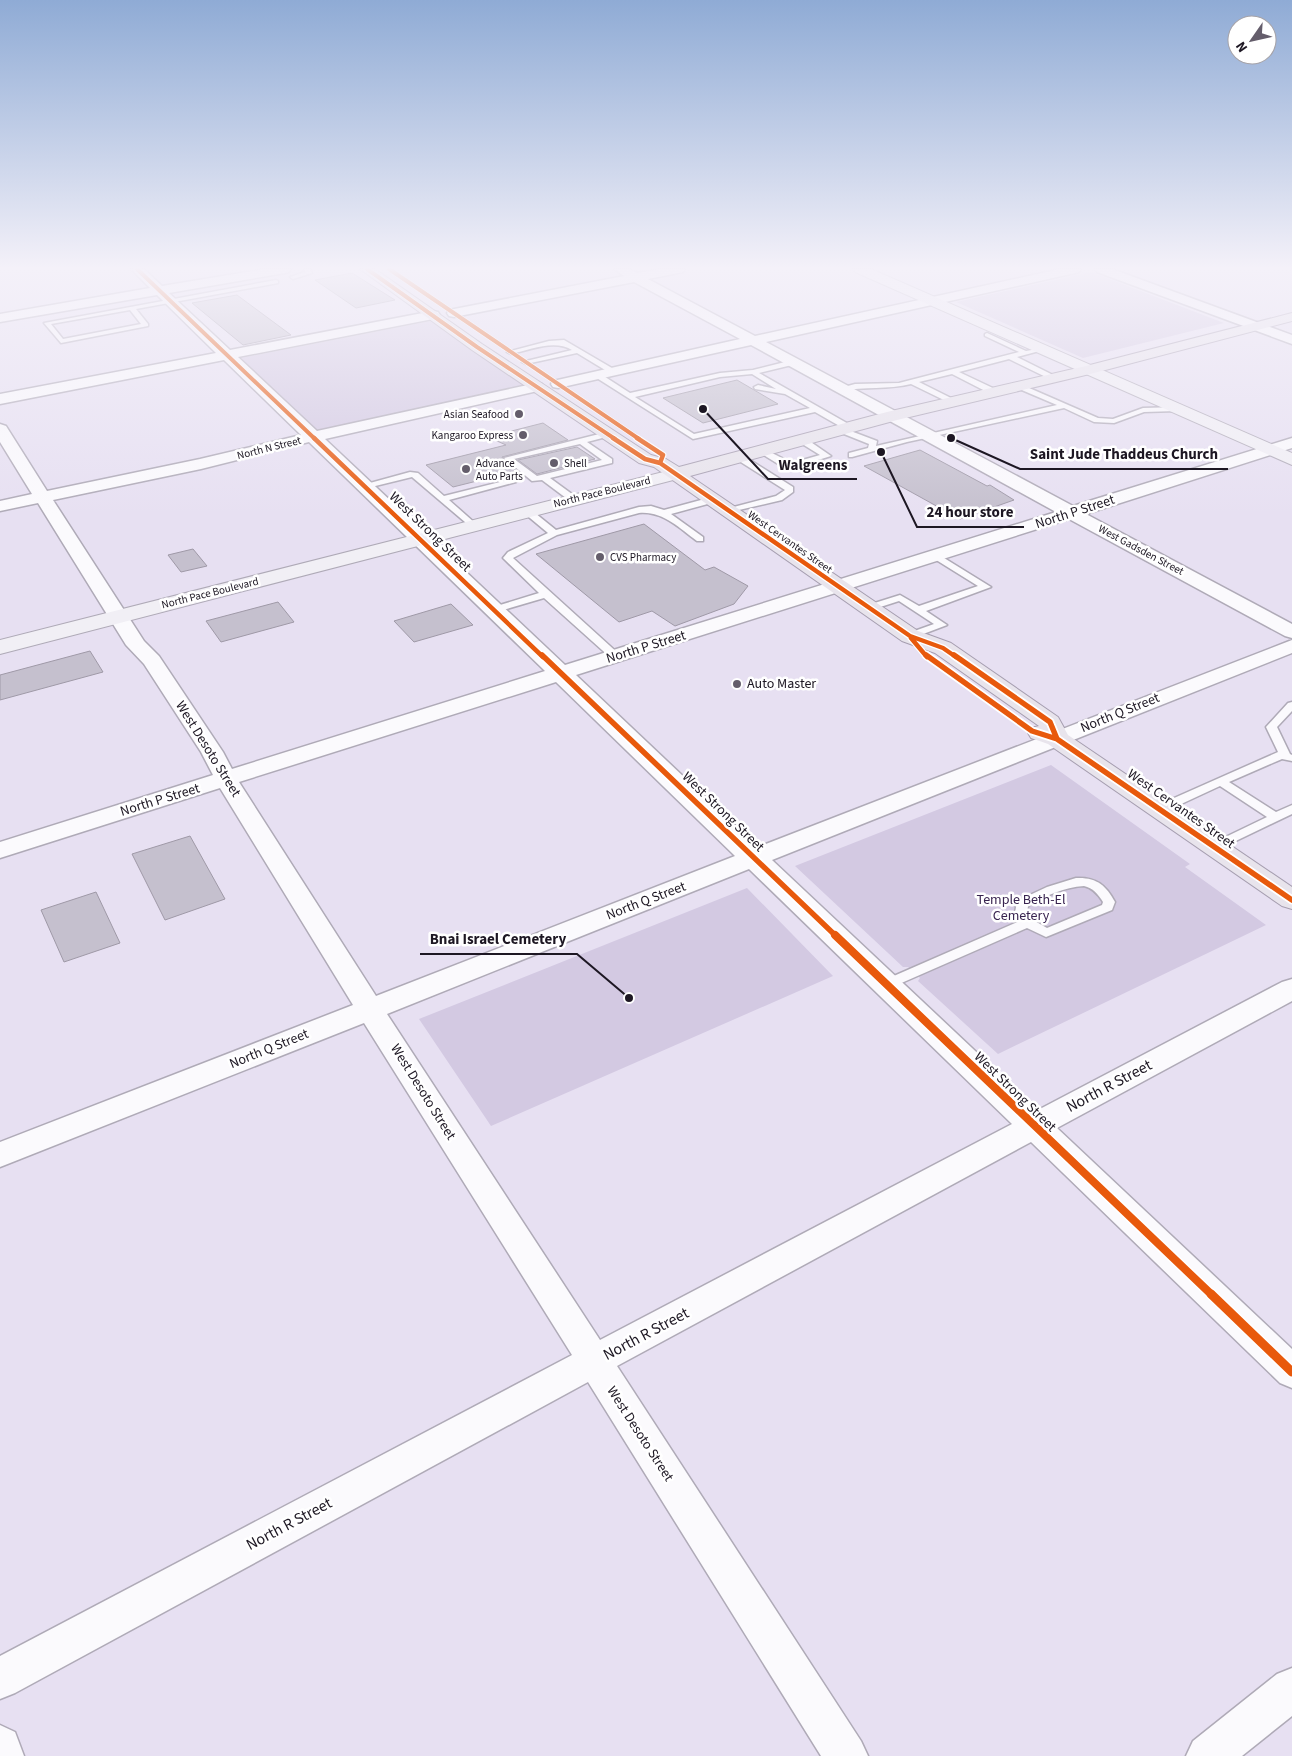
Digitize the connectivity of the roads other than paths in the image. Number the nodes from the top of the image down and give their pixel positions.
1 (222, 351) edge
2 (253, 351) edge
3 (484, 351) edge
4 (515, 351) edge
5 (576, 351) edge
6 (581, 351) edge
7 (703, 351) edge
8 (772, 351) edge
9 (1022, 351) edge
10 (1034, 351) edge
11 (1046, 351) edge
12 (1162, 351) edge
13 (511, 352) joint
14 (1026, 353) junction
15 (227, 356) junction
16 (1010, 357) junction
17 (526, 362) junction
18 (793, 362) junction
19 (1088, 370) junction
20 (612, 371) junction
21 (952, 371) junction
22 (753, 372) junction
23 (735, 374) junction
24 (596, 375) junction
25 (1055, 378) junction
26 (747, 381) dead end
27 (911, 382) junction
28 (558, 384) junction
29 (1020, 386) junction
30 (537, 387) junction
31 (758, 387) dead end
32 (841, 389) junction
33 (994, 392) junction
34 (792, 394) junction
35 (629, 396) junction
36 (0, 399) edge
37 (952, 402) junction
38 (1063, 406) junction
39 (818, 408) junction
40 (1177, 409) junction
41 (893, 416) junction
42 (0, 429) edge
43 (848, 431) junction
44 (607, 434) junction
45 (930, 436) junction
46 (312, 437) junction
47 (581, 440) junction
48 (802, 440) junction
49 (1292, 443) edge
50 (873, 448) junction
51 (1270, 450) junction
52 (761, 451) junction
53 (852, 455) dead end
54 (739, 457) junction
55 (1292, 460) edge
56 (667, 468) junction
57 (550, 474) junction
58 (512, 482) dead end
59 (363, 486) junction
60 (42, 496) junction
61 (442, 499) junction
62 (573, 499) junction
63 (712, 500) junction
64 (0, 506) edge
65 (527, 511) junction
66 (728, 511) junction
67 (664, 513) junction
68 (1073, 513) junction
69 (472, 525) junction
70 (554, 533) junction
71 (419, 539) junction
72 (700, 539) dead end
73 (936, 556) junction
74 (838, 587) junction
75 (546, 594) junction
76 (868, 608) junction
77 (492, 610) junction
78 (918, 610) junction
79 (118, 616) junction
80 (1292, 632) edge
81 (910, 636) junction
82 (1292, 646) edge
83 (0, 647) edge
84 (616, 656) junction
85 (560, 674) junction
86 (1292, 705) edge
87 (1057, 739) junction
88 (1289, 757) edge
89 (226, 779) junction
90 (1221, 782) junction
91 (1160, 809) junction
92 (1292, 810) edge
93 (1276, 817) junction
94 (1215, 847) junction
95 (0, 850) edge
96 (754, 859) junction
97 (1292, 900) edge
98 (1028, 923) junction
99 (885, 985) junction
100 (1292, 989) edge
101 (370, 1009) junction
102 (1033, 1127) junction
103 (0, 1155) edge
104 (594, 1362) junction
105 (1292, 1372) edge
106 (0, 1678) edge
107 (1292, 1689) edge
108 (0, 1747) edge
109 (2, 1756) edge
110 (846, 1756) edge
111 (1208, 1756) edge

1 - 15 street, West Strong Street
2 - 15 street
3 - 30 main road, West Cervantes Street
4 - 13 lane
5 - 17 lane
6 - 20 lane
7 - 20 street
8 - 18 street, West Gadsden Street
9 - 14 lane
10 - 14 lane
11 - 19 street
12 - 19 main road, North Pace Boulevard
13 - 17 main road, West Cervantes Street
14 - 16 lane
15 - 36 street
15 - 46 street, West Strong Street
16 - 21 lane
16 - 25 lane
17 - 28 main road, West Cervantes Street
18 - 22 lane
18 - 32 street, West Gadsden Street
19 - 25 main road, North Pace Boulevard
19 - 40 street
20 - 24 street
21 - 27 lane
21 - 33 lane
22 - 23 lane
22 - 34 lane
23 - 26 lane
23 - 35 lane
24 - 28 street
24 - 35 lane
25 - 29 main road, North Pace Boulevard
27 - 32 lane
27 - 37 lane
28 - 56 main road, West Cervantes Street
29 - 33 main road, North Pace Boulevard
29 - 38 lane
30 - 44 main road, West Cervantes Street
30 - 46 street, North N Street
31 - 34 lane
32 - 41 street, West Gadsden Street
33 - 37 main road, North Pace Boulevard
34 - 39 lane
35 - 39 lane
37 - 41 main road, North Pace Boulevard
38 - 40 lane
38 - 45 lane
39 - 43 lane
40 - 51 street
41 - 43 main road, North Pace Boulevard
41 - 45 street, West Gadsden Street
42 - 60 street, West Desoto Street
43 - 48 main road, North Pace Boulevard
43 - 50 lane
44 - 47 lane
44 - 56 main road, West Cervantes Street
45 - 50 lane
45 - 68 street, West Gadsden Street
46 - 59 street, West Strong Street
46 - 60 street, North N Street
47 - 57 lane
47 - 57 lane
48 - 52 main road, North Pace Boulevard
48 - 52 lane
49 - 51 street, North P Street
50 - 53 lane
51 - 55 street
51 - 68 street, North P Street
52 - 54 main road, North Pace Boulevard
54 - 56 main road, North Pace Boulevard
54 - 66 lane
56 - 62 street, North Pace Boulevard
56 - 63 main road, West Cervantes Street
57 - 62 lane
58 - 61 lane
59 - 61 lane
59 - 71 street, West Strong Street
60 - 64 street, North N Street
60 - 79 street, West Desoto Street
61 - 69 lane
62 - 65 street, North Pace Boulevard
63 - 66 main road, West Cervantes Street
63 - 67 lane
65 - 69 street, North Pace Boulevard
65 - 70 lane
66 - 74 main road, West Cervantes Street
67 - 70 lane
67 - 72 lane
68 - 73 street, North P Street
68 - 80 street, West Gadsden Street
69 - 71 street, North Pace Boulevard
70 - 75 lane
71 - 77 street, West Strong Street
71 - 79 street, North Pace Boulevard
73 - 74 street, North P Street
73 - 78 lane
74 - 76 main road, West Cervantes Street
74 - 84 street, North P Street
75 - 77 lane
75 - 84 lane
76 - 78 lane
76 - 81 main road, West Cervantes Street
77 - 85 street, West Strong Street
78 - 81 lane
79 - 83 street, North Pace Boulevard
79 - 89 street, West Desoto Street
81 - 87 main road, West Cervantes Street
82 - 87 street, North Q Street
84 - 85 street, North P Street
85 - 89 street, North P Street
85 - 96 street, West Strong Street
86 - 88 lane
87 - 91 main road, West Cervantes Street
87 - 96 street, North Q Street
88 - 90 lane
89 - 95 street, North P Street
89 - 101 street, West Desoto Street
90 - 91 lane
90 - 93 lane
91 - 94 main road, West Cervantes Street
92 - 93 lane
93 - 94 lane
94 - 97 main road, West Cervantes Street
96 - 99 street, West Strong Street
96 - 101 street, North Q Street
98 - 98 lane
98 - 99 lane
99 - 102 street, West Strong Street
100 - 102 street, North R Street
101 - 103 street, North Q Street
101 - 104 street, West Desoto Street
102 - 104 street, North R Street
102 - 105 street, West Strong Street
104 - 106 street, North R Street
104 - 110 street, West Desoto Street
107 - 111 street
108 - 109 street

